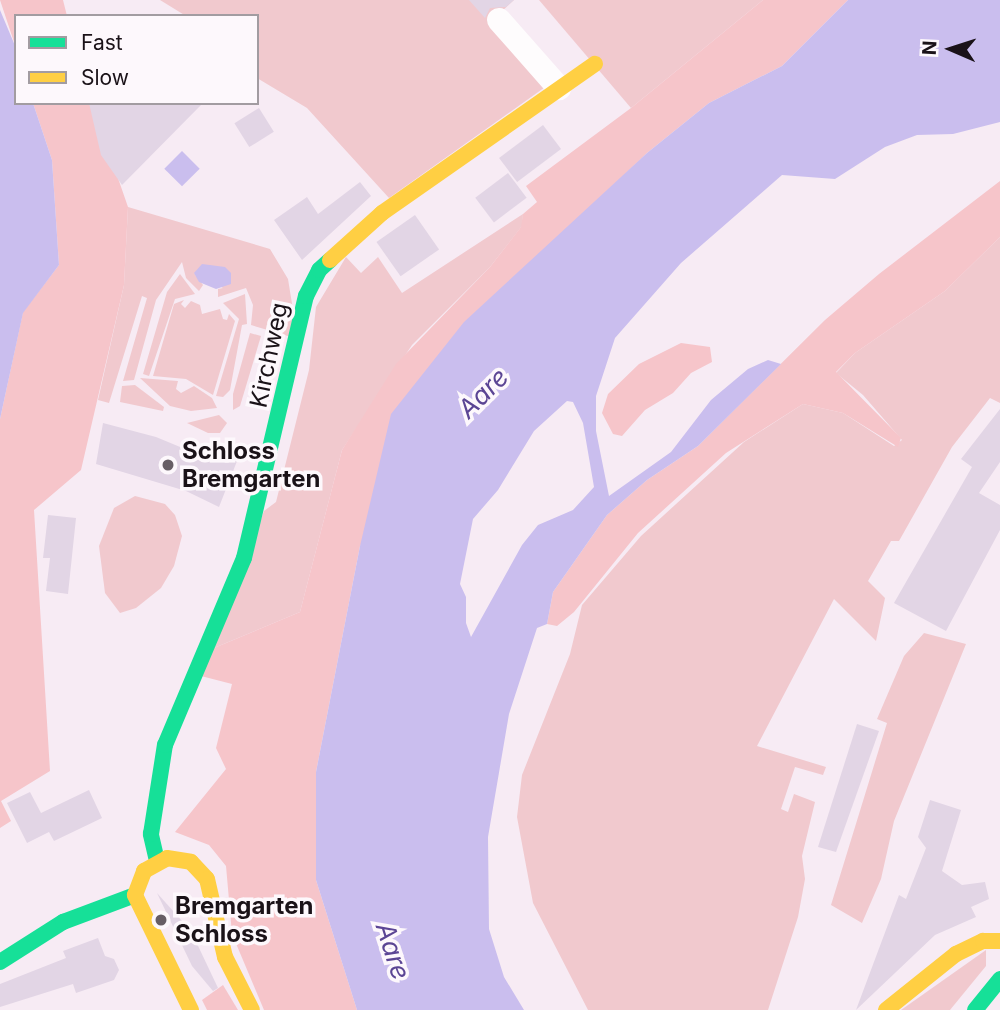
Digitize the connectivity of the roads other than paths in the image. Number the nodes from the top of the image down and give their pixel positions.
1 (499, 20) dead end
2 (595, 64) dead end
3 (559, 88) junction
4 (157, 861) junction
5 (135, 895) junction
6 (1000, 941) edge
7 (0, 962) edge
8 (1000, 979) edge
9 (191, 1010) edge
10 (252, 1010) edge
11 (886, 1010) edge
12 (975, 1010) edge

1 - 3 street
2 - 3 street, Kirchweg
3 - 4 street, Kirchweg
4 - 5 street
4 - 10 street
5 - 7 street
5 - 9 street
6 - 11 street
8 - 12 street

